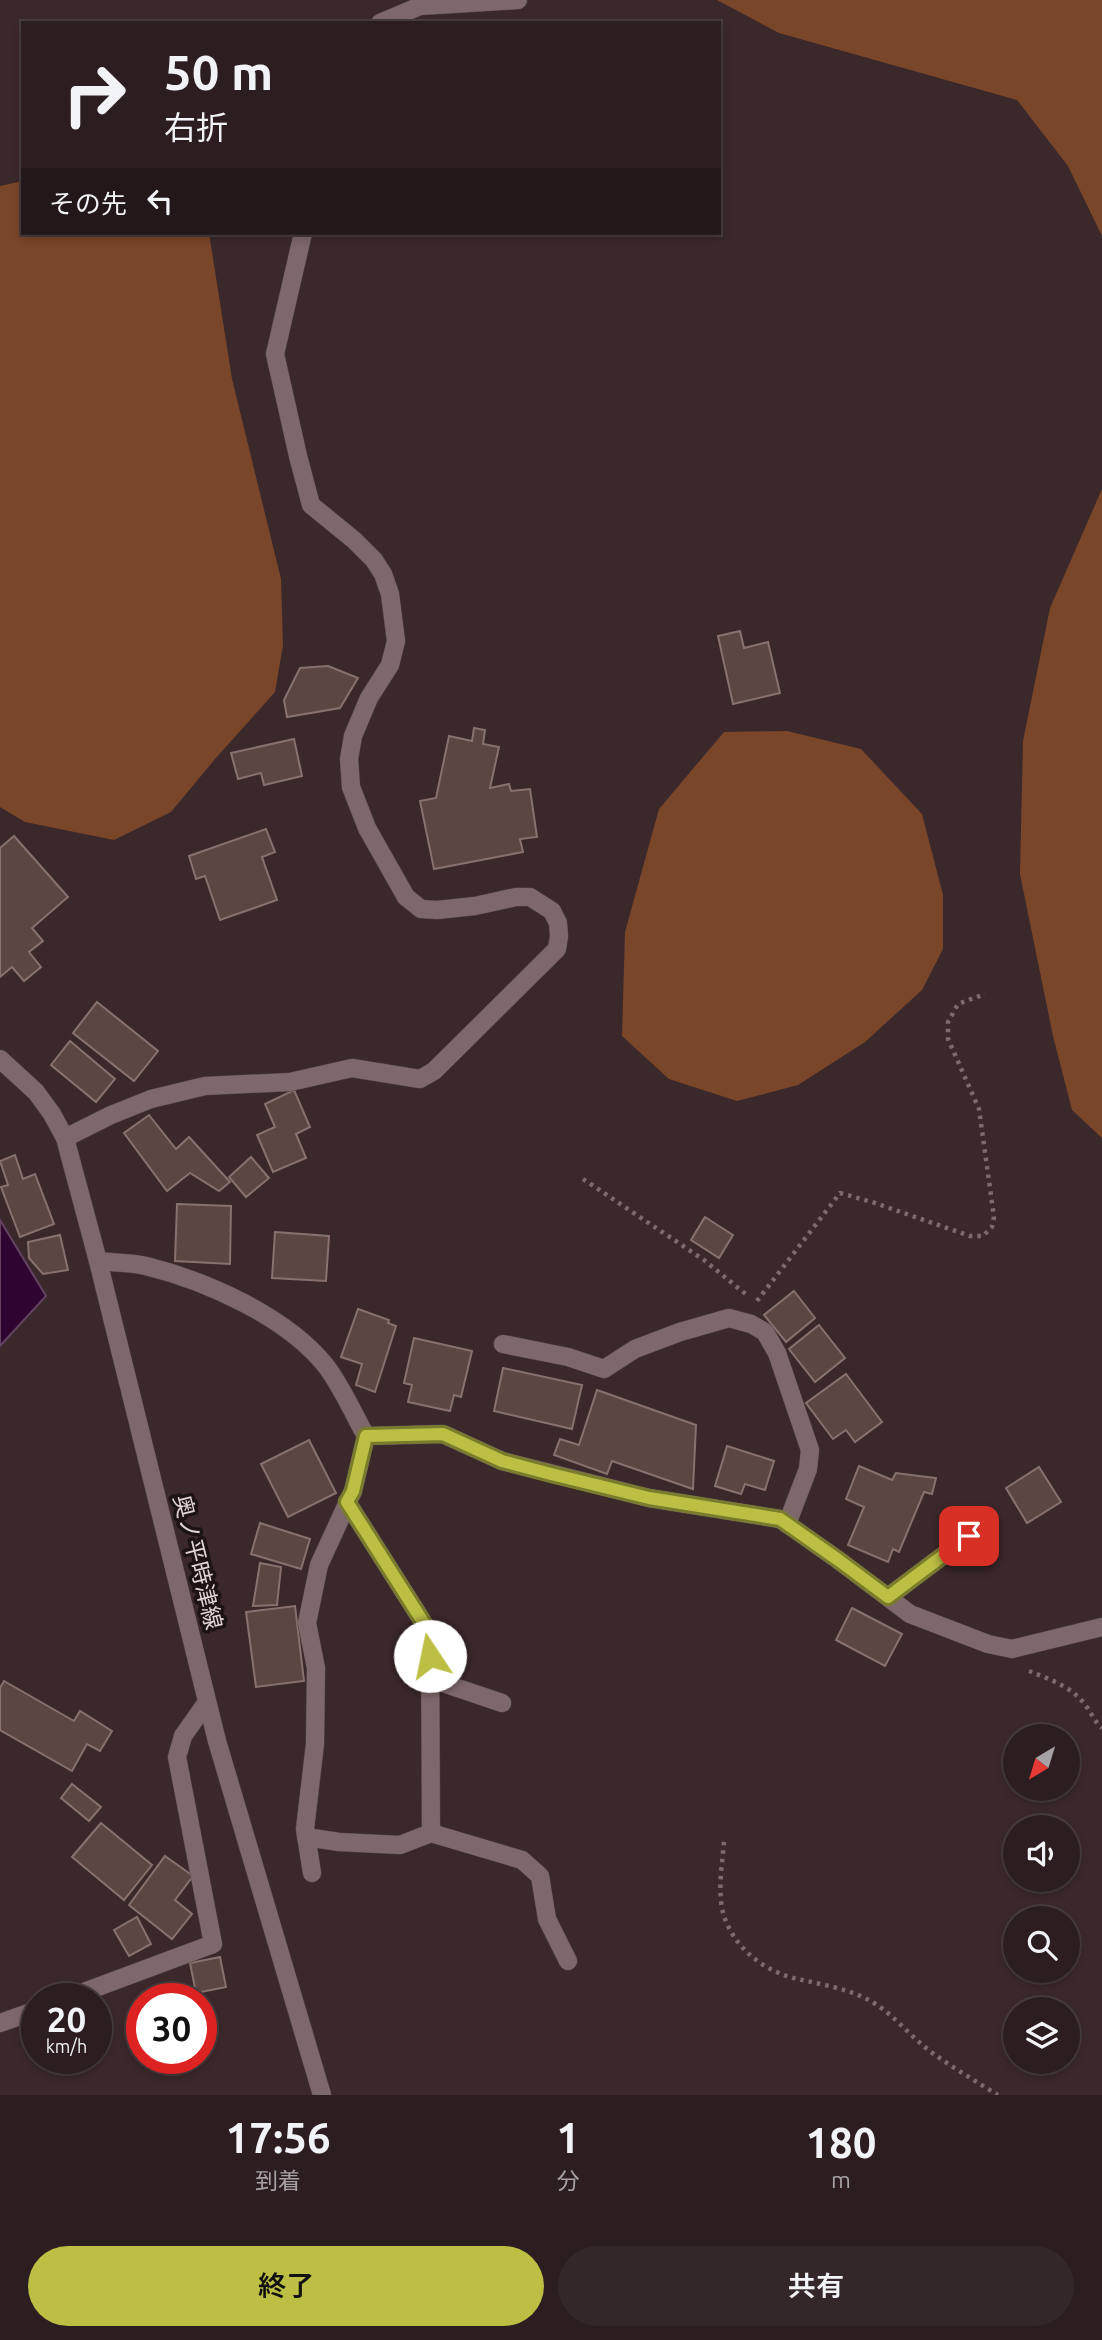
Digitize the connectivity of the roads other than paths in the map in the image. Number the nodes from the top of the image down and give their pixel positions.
1 (518, 0) edge
2 (385, 21) edge
3 (303, 235) edge
4 (0, 1059) edge
5 (65, 1138) junction
6 (98, 1261) junction
7 (503, 1344) dead end
8 (366, 1436) junction
9 (347, 1502) junction
10 (989, 1521) dead end
11 (787, 1524) junction
12 (888, 1597) junction
13 (1102, 1627) edge
14 (431, 1679) junction
15 (207, 1702) junction
16 (502, 1703) dead end
17 (431, 1833) junction
18 (306, 1837) junction
19 (312, 1873) dead end
20 (568, 1961) dead end
21 (108, 1983) edge
22 (21, 2016) edge
23 (0, 2023) edge
24 (322, 2095) edge

1 - 2 street
3 - 5 street
4 - 5 street, 奥ノ平時津線
5 - 6 street, 奥ノ平時津線
6 - 8 street
6 - 15 street, 奥ノ平時津線
7 - 11 street
8 - 9 street
8 - 11 street
9 - 14 street
9 - 18 street
10 - 12 street
11 - 12 street
12 - 13 street
14 - 16 street
14 - 17 street
15 - 21 street
15 - 24 street, 奥ノ平時津線
17 - 18 street
17 - 20 street
18 - 19 street
22 - 23 street

